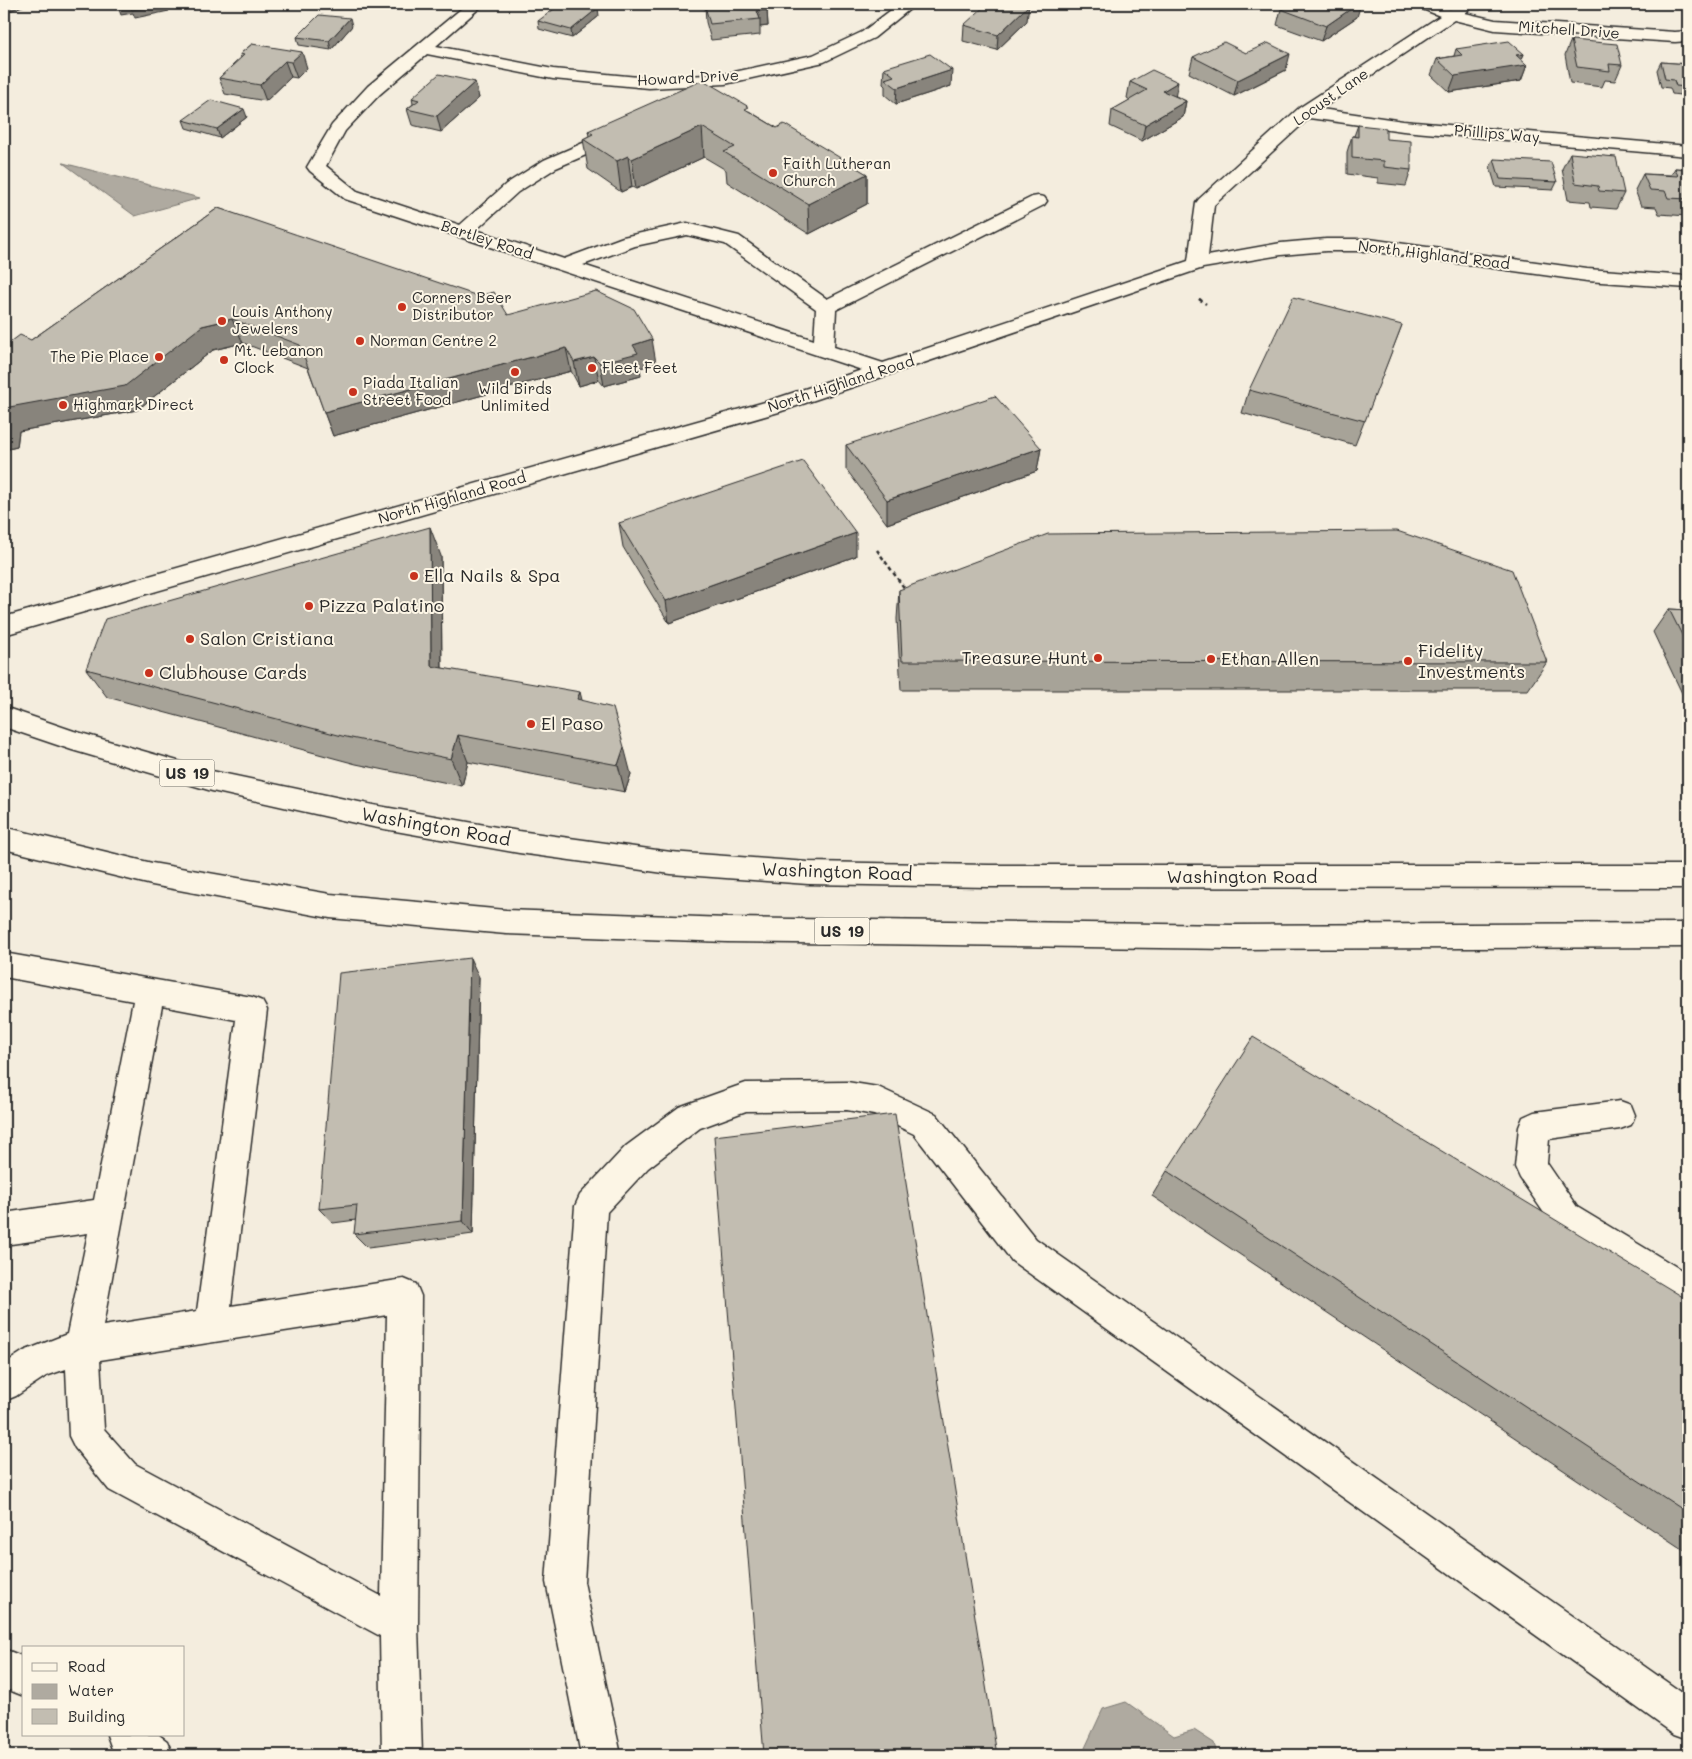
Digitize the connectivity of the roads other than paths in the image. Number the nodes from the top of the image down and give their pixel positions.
1 (476, 4) edge
2 (908, 4) edge
3 (1424, 4) edge
4 (1468, 4) edge
5 (1452, 15) junction
6 (1688, 36) edge
7 (422, 48) junction
8 (1305, 112) junction
9 (612, 137) edge
10 (1688, 151) edge
11 (1038, 201) dead end
12 (463, 232) junction
13 (1197, 264) junction
14 (565, 265) junction
15 (1688, 282) edge
16 (826, 308) junction
17 (824, 350) junction
18 (884, 370) junction
19 (4, 626) edge
20 (4, 717) edge
21 (4, 838) edge
22 (1688, 877) edge
23 (1688, 935) edge
24 (4, 965) edge
25 (150, 991) junction
26 (1620, 1115) dead end
27 (108, 1214) junction
28 (4, 1229) edge
29 (1688, 1293) edge
30 (212, 1325) junction
31 (82, 1346) junction
32 (4, 1384) edge
33 (399, 1626) junction
34 (4, 1668) edge
35 (22, 1676) edge
36 (1688, 1720) edge
37 (127, 1736) edge
38 (153, 1755) edge
39 (402, 1755) edge
40 (601, 1755) edge

1 - 7 street, Bartley Road
2 - 7 street, Howard Drive
3 - 5 street, Mitchell Drive
4 - 5 street, Locust Lane
5 - 6 street, Mitchell Drive
5 - 8 street, Locust Lane
7 - 12 street, Bartley Road
8 - 10 street, Phillips Way
8 - 13 street, Locust Lane
9 - 12 street
11 - 16 street
12 - 14 street, Bartley Road
13 - 15 street, North Highland Road
13 - 18 street, North Highland Road
14 - 16 street
14 - 17 street, Bartley Road
16 - 17 street
17 - 18 street, Bartley Road
18 - 19 street, North Highland Road
20 - 22 street, Washington Road / US 19
21 - 23 street, US 19
24 - 25 street
25 - 27 street
25 - 30 street
26 - 29 street
27 - 28 street
27 - 31 street
30 - 31 street
30 - 33 street
31 - 32 street
31 - 33 street
33 - 39 street
34 - 35 street
36 - 40 street
37 - 38 street

